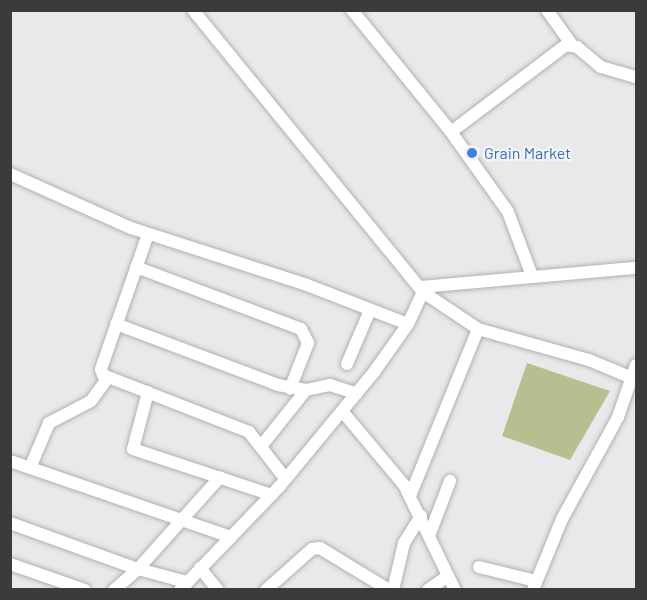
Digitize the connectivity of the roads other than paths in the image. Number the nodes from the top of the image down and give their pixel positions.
1 (193, 10) edge
2 (547, 10) edge
3 (354, 11) edge
4 (572, 45) junction
5 (636, 77) edge
6 (451, 132) junction
7 (10, 174) edge
8 (148, 234) junction
9 (136, 267) junction
10 (636, 268) edge
11 (532, 276) junction
12 (422, 290) junction
13 (370, 309) junction
14 (117, 324) junction
15 (408, 324) junction
16 (478, 329) junction
17 (347, 364) dead end
18 (636, 365) edge
19 (108, 378) junction
20 (632, 378) junction
21 (290, 389) junction
22 (306, 390) junction
23 (148, 392) junction
24 (357, 394) junction
25 (342, 411) junction
26 (262, 445) junction
27 (10, 462) edge
28 (30, 468) junction
29 (220, 477) junction
30 (285, 478) junction
31 (450, 481) dead end
32 (272, 495) junction
33 (410, 496) junction
34 (421, 516) junction
35 (181, 520) junction
36 (10, 523) edge
37 (429, 536) junction
38 (231, 537) junction
39 (10, 564) edge
40 (200, 567) junction
41 (479, 567) dead end
42 (138, 569) junction
43 (448, 576) junction
44 (534, 585) edge
45 (184, 586) edge
46 (85, 590) edge
47 (114, 590) edge
48 (218, 590) edge
49 (266, 590) edge
50 (391, 590) edge
51 (428, 590) edge
52 (455, 590) edge

1 - 12 street
2 - 4 street
3 - 6 street
4 - 5 street
4 - 6 street
6 - 11 street
7 - 8 street
8 - 9 street
8 - 13 street
9 - 14 street
9 - 21 street
10 - 11 street
11 - 12 street
12 - 15 street
12 - 16 street
13 - 15 street
13 - 17 street
14 - 19 street
14 - 21 street
15 - 24 street
16 - 20 street
16 - 33 street
18 - 20 street
19 - 23 street
19 - 28 street
20 - 44 street
21 - 22 street
22 - 24 street
22 - 26 street
23 - 26 street
23 - 29 street
24 - 25 street
25 - 30 street
25 - 33 street
26 - 30 street
27 - 28 street
28 - 35 street
29 - 32 street
29 - 35 street
30 - 32 street
31 - 37 street
32 - 38 street
33 - 34 street
34 - 37 street
34 - 50 street
35 - 38 street
35 - 42 street
36 - 42 street
37 - 43 street
38 - 40 street
39 - 46 street
40 - 45 street
40 - 48 street
41 - 44 street
42 - 45 street
42 - 47 street
43 - 51 street
43 - 52 street
49 - 50 street

